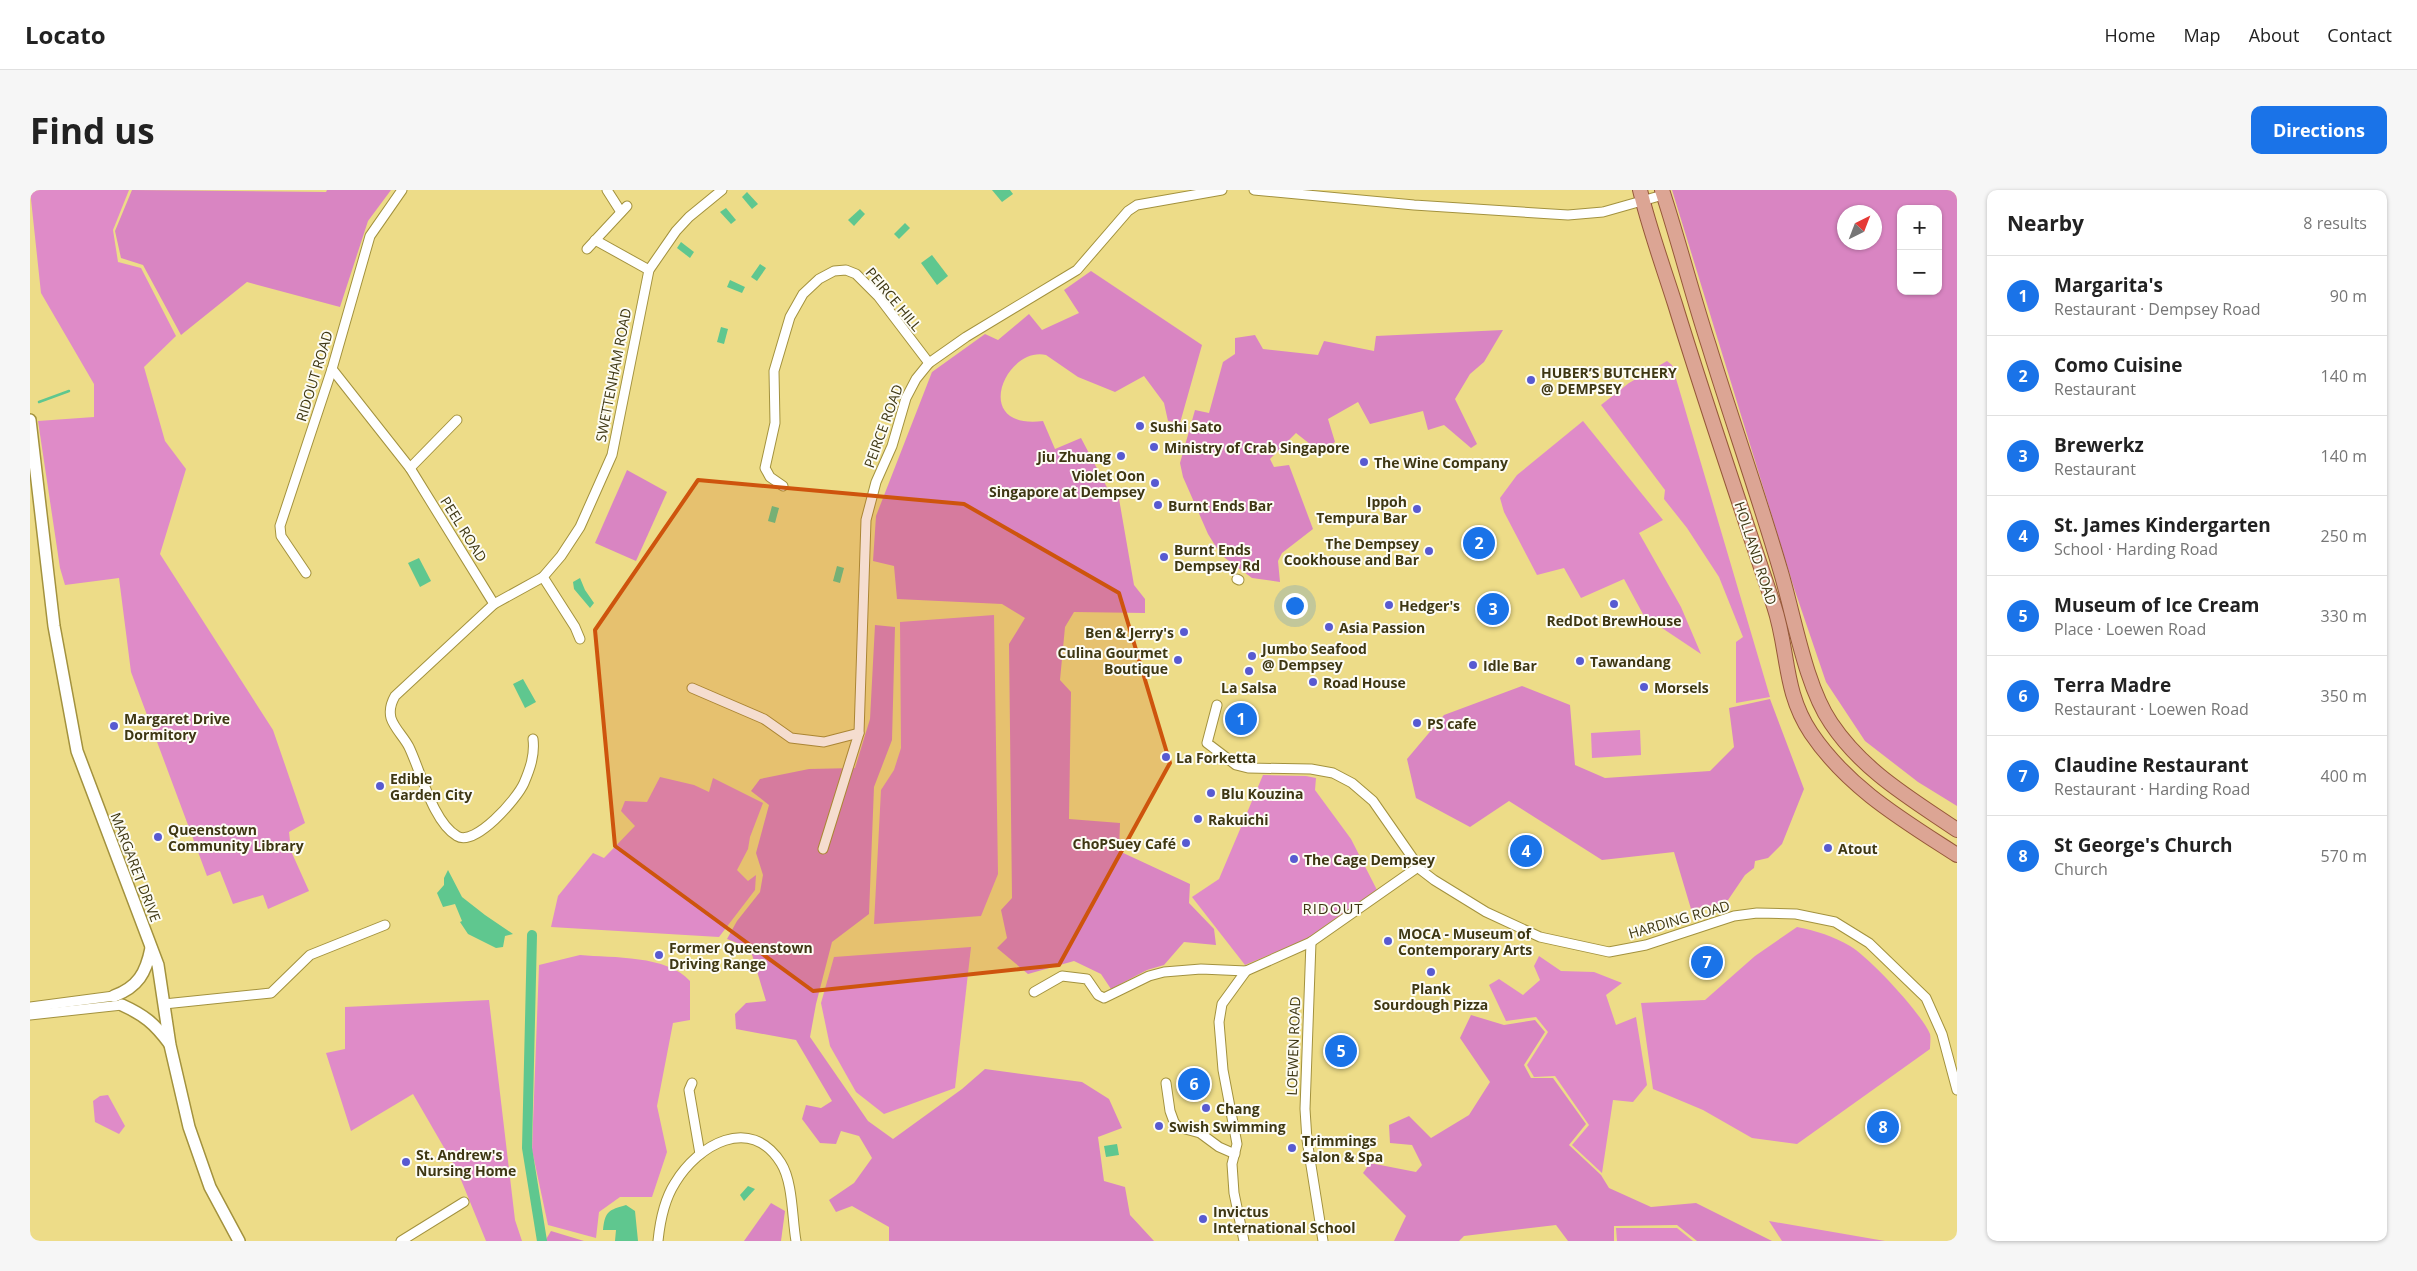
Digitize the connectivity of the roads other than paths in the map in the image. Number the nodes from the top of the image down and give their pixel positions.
1 (402, 190) edge
2 (608, 190) edge
3 (722, 190) edge
4 (1222, 190) edge
5 (1254, 190) edge
6 (1662, 192) edge
7 (1641, 195) edge
8 (595, 240) junction
9 (587, 249) dead end
10 (648, 270) junction
11 (929, 364) junction
12 (332, 369) junction
13 (30, 420) edge
14 (456, 420) dead end
15 (1745, 460) junction
16 (410, 468) junction
17 (1728, 470) junction
18 (783, 486) dead end
19 (34, 495) edge
20 (306, 573) dead end
21 (543, 577) junction
22 (494, 604) junction
23 (580, 639) dead end
24 (692, 688) dead end
25 (1217, 705) dead end
26 (859, 733) junction
27 (534, 739) dead end
28 (1957, 830) edge
29 (823, 848) dead end
30 (1957, 855) edge
31 (1418, 867) junction
32 (385, 925) dead end
33 (1311, 942) junction
34 (152, 946) junction
35 (1246, 971) junction
36 (1034, 992) dead end
37 (114, 996) joint
38 (164, 1004) junction
39 (122, 1005) joint
40 (30, 1007) edge
41 (30, 1015) edge
42 (170, 1045) junction
43 (692, 1083) dead end
44 (1166, 1084) dead end
45 (1957, 1090) edge
46 (700, 1154) junction
47 (1235, 1154) junction
48 (464, 1202) dead end
49 (239, 1241) edge
50 (401, 1241) edge
51 (658, 1241) edge
52 (796, 1241) edge
53 (1244, 1241) edge
54 (1323, 1241) edge

1 - 12 street, RIDOUT ROAD
2 - 8 street
3 - 10 street, SWETTENHAM ROAD
4 - 11 street, PEIRCE ROAD
5 - 7 street
6 - 7 street
6 - 15 main road, HOLLAND ROAD
7 - 17 main road, HOLLAND ROAD
8 - 9 street
8 - 10 street
10 - 21 street, SWETTENHAM ROAD
11 - 18 street, PEIRCE HILL
11 - 26 street, PEIRCE ROAD
12 - 16 street, PEEL ROAD
12 - 20 street, RIDOUT ROAD
13 - 19 street, MARGARET DRIVE
14 - 16 street
15 - 17 main road
15 - 28 main road, HOLLAND ROAD
16 - 22 street, PEEL ROAD
17 - 30 main road, HOLLAND ROAD
19 - 34 street, MARGARET DRIVE
21 - 22 street, SWETTENHAM ROAD
21 - 23 street
22 - 27 street, SWETTENHAM ROAD
24 - 26 street
25 - 31 street, HARDING ROAD
26 - 29 street, PEIRCE ROAD
31 - 33 street
31 - 45 street, HARDING ROAD
32 - 38 street
33 - 35 street
33 - 54 street, LOEWEN ROAD
34 - 37 street
34 - 38 street, MARGARET DRIVE
35 - 36 street
35 - 47 street
37 - 40 street
38 - 42 street, MARGARET DRIVE
39 - 41 street
39 - 42 street
42 - 49 street, MARGARET DRIVE
43 - 46 street
44 - 47 street
46 - 51 street
46 - 52 street
47 - 53 street
48 - 50 street

